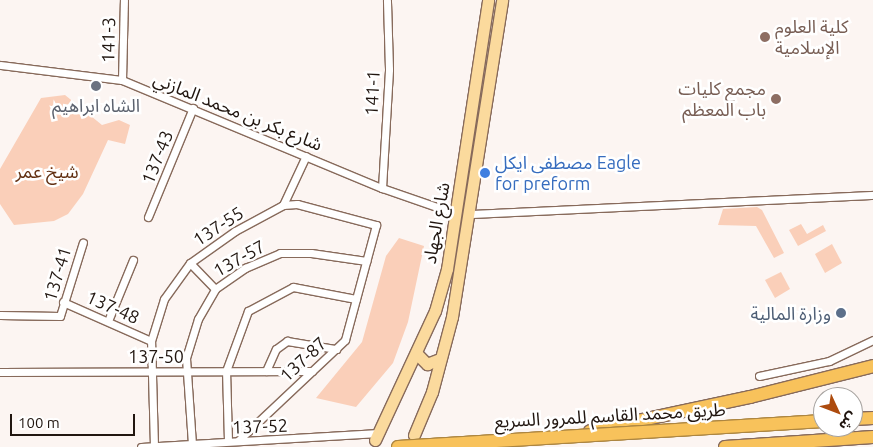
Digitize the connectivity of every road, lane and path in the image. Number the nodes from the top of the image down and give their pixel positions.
1 (124, 0) edge
2 (387, 0) edge
3 (488, 0) edge
4 (502, 0) edge
5 (0, 65) edge
6 (122, 80) junction
7 (193, 108) junction
8 (306, 156) junction
9 (382, 188) junction
10 (873, 195) edge
11 (283, 205) junction
12 (457, 214) junction
13 (470, 214) junction
14 (148, 217) dead end
15 (83, 242) dead end
16 (133, 260) dead end
17 (366, 261) junction
18 (190, 263) junction
19 (214, 289) junction
20 (356, 299) junction
21 (64, 302) junction
22 (0, 315) edge
23 (108, 321) junction
24 (151, 340) junction
25 (873, 340) edge
26 (336, 349) junction
27 (416, 353) junction
28 (440, 359) junction
29 (873, 366) edge
30 (151, 371) junction
31 (186, 371) junction
32 (226, 371) junction
33 (266, 371) junction
34 (312, 371) junction
35 (0, 372) edge
36 (759, 376) dead end
37 (813, 422) edge
38 (414, 435) dead end
39 (570, 435) junction
40 (377, 436) joint
41 (873, 437) edge
42 (228, 441) junction
43 (238, 441) junction
44 (192, 444) junction
45 (154, 446) edge
46 (141, 447) edge
47 (398, 447) edge
48 (725, 447) edge

1 - 6 street, 141-3
2 - 9 street, 141-1
3 - 12 main road, شارع الجهاد
4 - 13 main road, شارع الجهاد
5 - 6 street, شارع بكر بن محمد المازني
6 - 7 street, شارع بكر بن محمد المازني
7 - 8 street, شارع بكر بن محمد المازني
7 - 14 street, 137-43
8 - 9 street, شارع بكر بن محمد المازني
8 - 11 street
9 - 12 street, شارع بكر بن محمد المازني
10 - 13 street
11 - 17 street, 137-87
11 - 18 street, 137-55
12 - 27 main road, شارع الجهاد
13 - 28 main road, شارع الجهاد
15 - 21 street, 137-41
16 - 23 street
17 - 19 street, 137-57
17 - 20 street, 137-87
18 - 19 street
18 - 24 street, 137-55
19 - 31 street, 137-57
20 - 26 street, 137-87
20 - 32 street
21 - 22 street, 137-41
21 - 23 street, 137-48
23 - 24 street, 137-48
24 - 30 street, 137-55
25 - 36 street
26 - 33 street
26 - 34 street, 137-87
27 - 28 main road
27 - 40 main road, شارع الجهاد
28 - 38 main road, شارع الجهاد
29 - 39 highway, bridge
30 - 31 street, 137-50
30 - 35 street, 137-50
30 - 45 street, 137-55
31 - 32 street, 137-50
31 - 44 street, 137-57
32 - 33 street, 137-50
32 - 42 street
33 - 34 street, 137-50
34 - 43 street, 137-87
37 - 39 highway, طريق محمد القاسم للمرور السريع, bridge
39 - 47 highway, طريق محمد القاسم للمرور السريع, bridge
40 - 43 street, 137-52
41 - 48 highway
42 - 43 street, 137-52
42 - 44 street, 137-52
44 - 45 street, 137-52
45 - 46 street, 137-52

